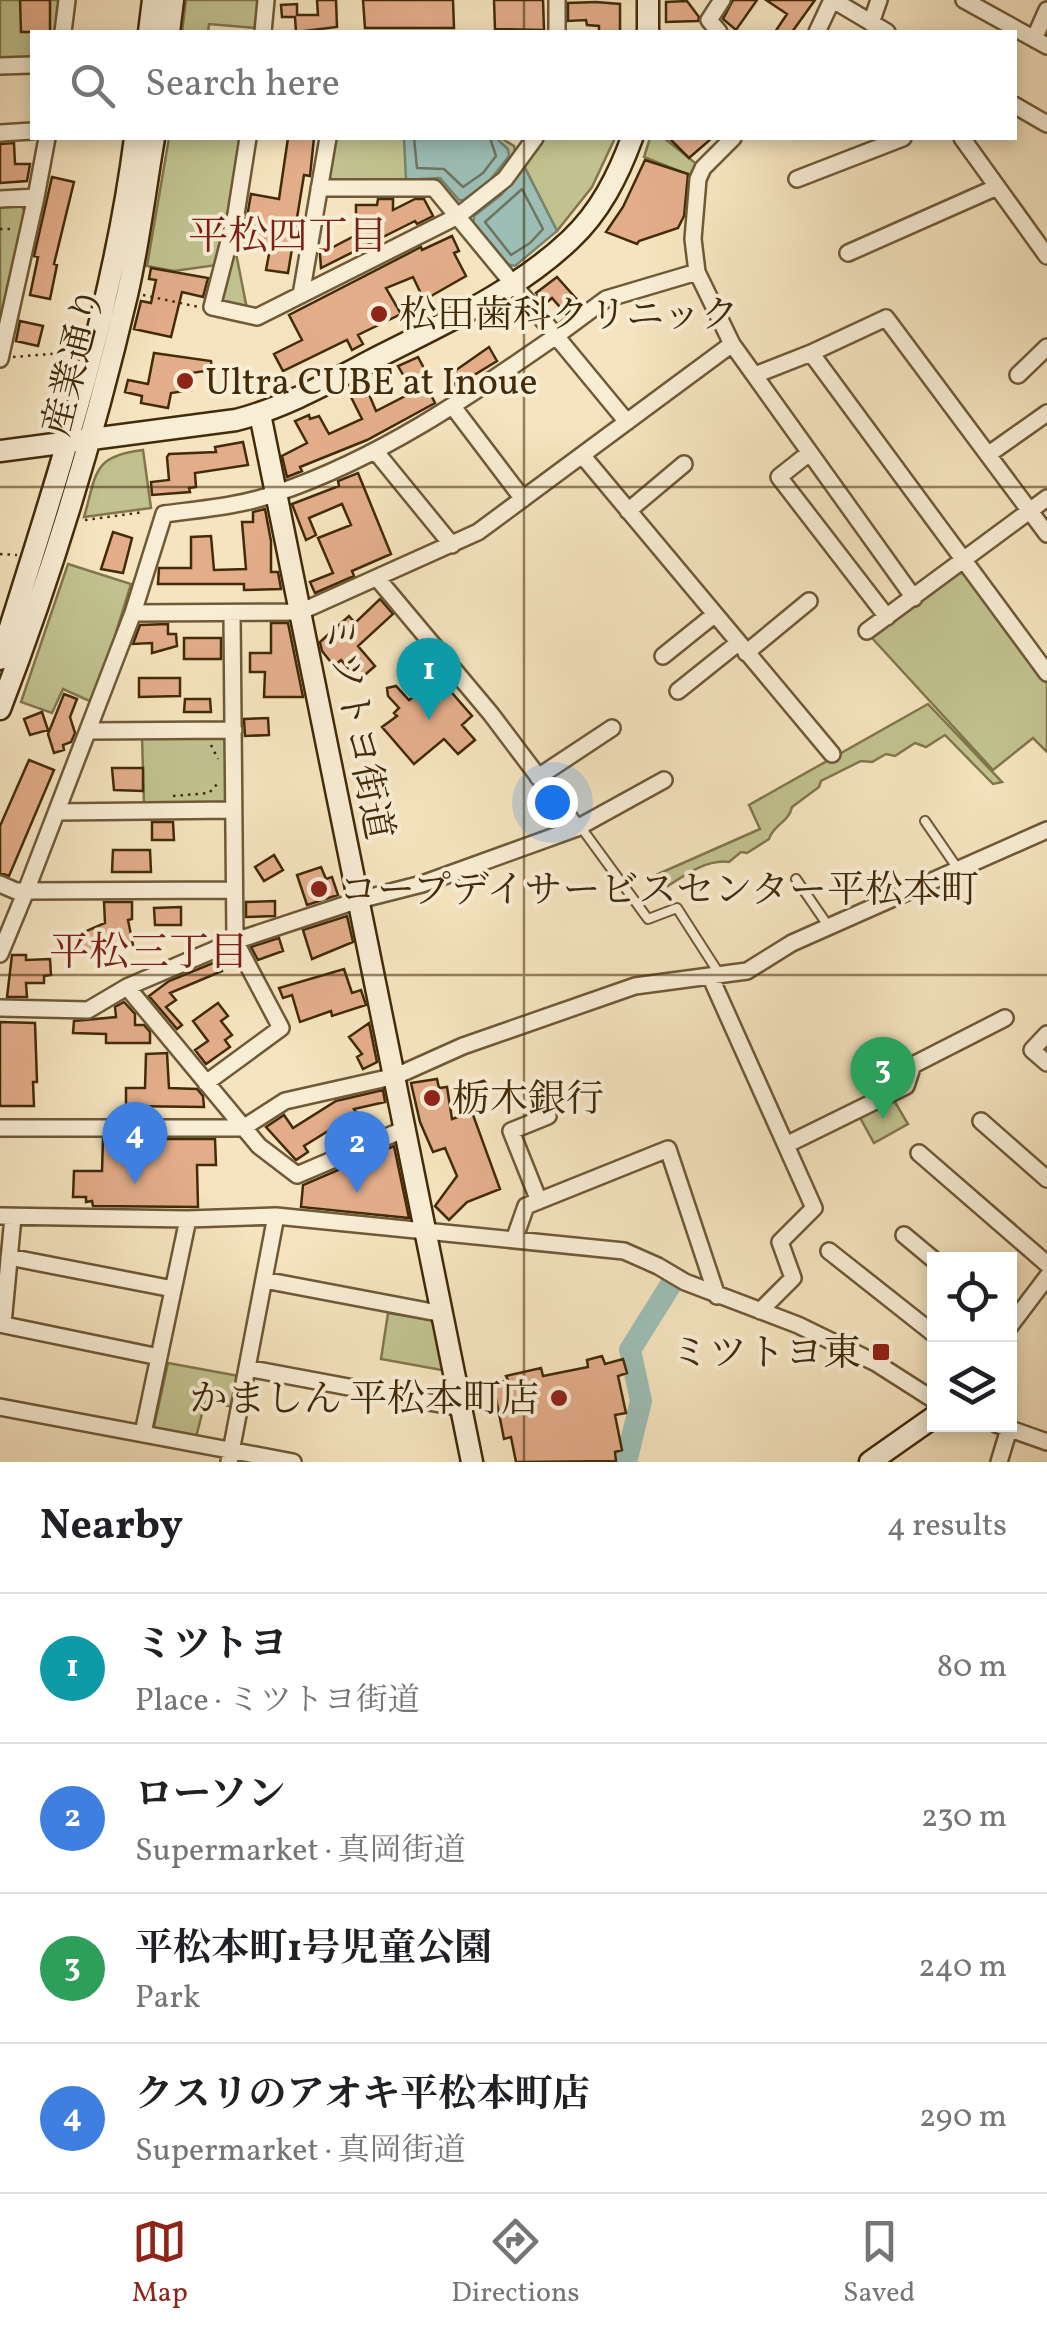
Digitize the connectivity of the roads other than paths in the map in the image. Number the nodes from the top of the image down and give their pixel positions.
1 (67, 0) edge
2 (153, 0) edge
3 (173, 0) edge
4 (266, 0) edge
5 (557, 0) edge
6 (648, 0) edge
7 (722, 0) edge
8 (832, 0) edge
9 (879, 0) edge
10 (964, 0) edge
11 (1047, 10) edge
12 (871, 23) junction
13 (63, 30) edge
14 (149, 30) edge
15 (169, 30) edge
16 (263, 30) edge
17 (557, 30) edge
18 (648, 30) edge
19 (717, 30) edge
20 (818, 30) edge
21 (883, 30) edge
22 (1041, 42) edge
23 (30, 65) edge
24 (0, 66) edge
25 (1017, 107) edge
26 (1047, 124) edge
27 (30, 130) edge
28 (0, 133) edge
29 (47, 140) edge
30 (135, 140) edge
31 (154, 140) edge
32 (248, 140) edge
33 (328, 140) edge
34 (631, 140) edge
35 (730, 140) edge
36 (897, 140) edge
37 (963, 140) edge
38 (532, 143) edge
39 (798, 179) dead end
40 (997, 186) junction
41 (320, 188) junction
42 (36, 198) junction
43 (0, 199) edge
44 (458, 216) junction
45 (848, 254) dead end
46 (1047, 256) edge
47 (697, 272) junction
48 (513, 286) junction
49 (300, 295) junction
50 (556, 336) junction
51 (732, 344) junction
52 (1047, 347) edge
53 (811, 353) junction
54 (0, 359) edge
55 (755, 375) junction
56 (1018, 375) dead end
57 (454, 408) junction
58 (1047, 412) edge
59 (260, 414) junction
60 (627, 422) junction
61 (90, 440) junction
62 (67, 442) junction
63 (0, 451) edge
64 (376, 452) junction
65 (808, 454) junction
66 (989, 454) junction
67 (582, 455) junction
68 (684, 464) dead end
69 (276, 494) junction
70 (524, 498) junction
71 (1047, 498) edge
72 (1030, 510) junction
73 (628, 511) junction
74 (1047, 534) edge
75 (452, 545) junction
76 (964, 562) junction
77 (377, 578) junction
78 (914, 598) junction
79 (809, 601) dead end
80 (300, 612) junction
81 (133, 613) junction
82 (232, 615) junction
83 (714, 615) junction
84 (887, 617) junction
85 (867, 632) dead end
86 (742, 648) junction
87 (663, 656) dead end
88 (0, 659) edge
89 (1047, 674) edge
90 (678, 691) dead end
91 (0, 710) edge
92 (612, 728) dead end
93 (234, 730) junction
94 (90, 732) junction
95 (832, 754) dead end
96 (538, 776) junction
97 (664, 780) dead end
98 (233, 810) junction
99 (58, 812) junction
100 (925, 821) dead end
101 (578, 827) junction
102 (1047, 830) edge
103 (958, 869) junction
104 (796, 879) dead end
105 (0, 884) edge
106 (234, 890) junction
107 (26, 892) junction
108 (359, 900) junction
109 (829, 927) junction
110 (235, 941) junction
111 (0, 954) edge
112 (715, 975) junction
113 (127, 987) junction
114 (0, 1008) edge
115 (1005, 1018) dead end
116 (1047, 1034) edge
117 (1047, 1062) edge
118 (396, 1076) junction
119 (206, 1084) junction
120 (548, 1116) dead end
121 (981, 1120) dead end
122 (0, 1128) edge
123 (243, 1128) junction
124 (405, 1129) junction
125 (786, 1145) junction
126 (919, 1154) dead end
127 (1047, 1179) edge
128 (539, 1201) junction
129 (276, 1216) junction
130 (6, 1217) edge
131 (188, 1219) junction
132 (426, 1230) junction
133 (904, 1235) dead end
134 (514, 1240) junction
135 (829, 1252) dead end
136 (927, 1254) edge
137 (9, 1257) junction
138 (1047, 1264) edge
139 (1047, 1277) edge
140 (264, 1280) junction
141 (174, 1289) junction
142 (717, 1296) junction
143 (760, 1311) junction
144 (442, 1314) junction
145 (1017, 1314) edge
146 (1, 1324) edge
147 (927, 1329) edge
148 (159, 1356) junction
149 (247, 1368) junction
150 (927, 1396) edge
151 (0, 1407) edge
152 (461, 1408) junction
153 (927, 1422) edge
154 (1002, 1432) edge
155 (1017, 1432) edge
156 (143, 1433) junction
157 (1047, 1442) edge
158 (230, 1456) edge
159 (293, 1462) edge
160 (472, 1462) edge
161 (870, 1462) edge
162 (1000, 1462) edge

1 - 13 street
2 - 14 street
3 - 15 street
4 - 16 street
5 - 17 street
6 - 18 street
7 - 19 street
8 - 12 street
8 - 20 street
9 - 12 street
10 - 22 street
11 - 22 street
12 - 21 street
23 - 24 street
25 - 26 street
27 - 28 street
29 - 42 street
30 - 62 street, 産業通り
31 - 61 street, 産業通り
32 - 49 street
33 - 41 street
34 - 48 street
35 - 47 street
36 - 39 street
37 - 40 street
38 - 44 street
40 - 45 street
40 - 46 street
41 - 44 street
41 - 49 street
42 - 43 street
42 - 54 street
44 - 48 street
44 - 49 street
47 - 50 street
47 - 51 street
48 - 50 street
48 - 59 street
50 - 57 street
50 - 60 street
51 - 55 street
51 - 60 street
52 - 56 street
53 - 55 street
53 - 66 street
53 - 76 street
55 - 65 street
57 - 64 street
57 - 70 street
58 - 66 street
59 - 61 street
59 - 69 street, ミツトヨ街道
60 - 67 street
61 - 62 street
61 - 91 street, 産業通り
62 - 63 street
62 - 88 street, 産業通り
64 - 69 street
64 - 75 street
65 - 78 street
65 - 84 street
66 - 72 street
67 - 70 street
67 - 73 street
68 - 73 street
69 - 80 street, ミツトヨ街道
69 - 81 street
70 - 75 street
71 - 72 street
72 - 74 street
72 - 76 street
73 - 83 street
75 - 77 street
76 - 78 street
76 - 89 street
77 - 80 street
77 - 96 street
78 - 84 street
79 - 86 street
80 - 82 street
80 - 108 street, ミツトヨ街道
81 - 82 street
81 - 94 street
82 - 93 street
83 - 86 street
83 - 87 street
84 - 85 street
86 - 90 street
86 - 95 street
92 - 96 street
93 - 94 street
93 - 98 street
94 - 99 street
96 - 101 street
97 - 101 street
98 - 99 street
98 - 106 street
99 - 107 street
100 - 103 lane
101 - 108 street
101 - 112 lane
102 - 103 street
103 - 109 street
104 - 109 lane
105 - 107 street
106 - 107 street
106 - 110 street
107 - 111 street
108 - 110 street
108 - 118 street, ミツトヨ街道
109 - 112 street
110 - 113 street
110 - 119 street
112 - 118 street
112 - 125 street
113 - 114 street
113 - 119 street
115 - 125 street
116 - 117 street
118 - 123 street
118 - 124 street, ミツトヨ街道
119 - 123 street
120 - 128 street
121 - 127 street
122 - 123 street
123 - 124 street
124 - 132 street, ミツトヨ街道
125 - 143 street
126 - 138 street
128 - 134 street
128 - 142 street
129 - 131 street
129 - 132 street
129 - 140 street
130 - 131 street
130 - 137 street
131 - 141 street
132 - 134 street
132 - 144 street, ミツトヨ街道
133 - 136 street
134 - 142 street
135 - 147 street
137 - 141 street
137 - 146 street
139 - 145 street
140 - 144 street
140 - 149 street
141 - 148 street
142 - 143 street
143 - 150 street
144 - 152 street, ミツトヨ街道
146 - 148 street
148 - 156 street
149 - 152 street
149 - 158 street
151 - 156 street
152 - 160 street, ミツトヨ街道
153 - 161 street
154 - 162 street
155 - 157 street
156 - 158 street
158 - 159 street

